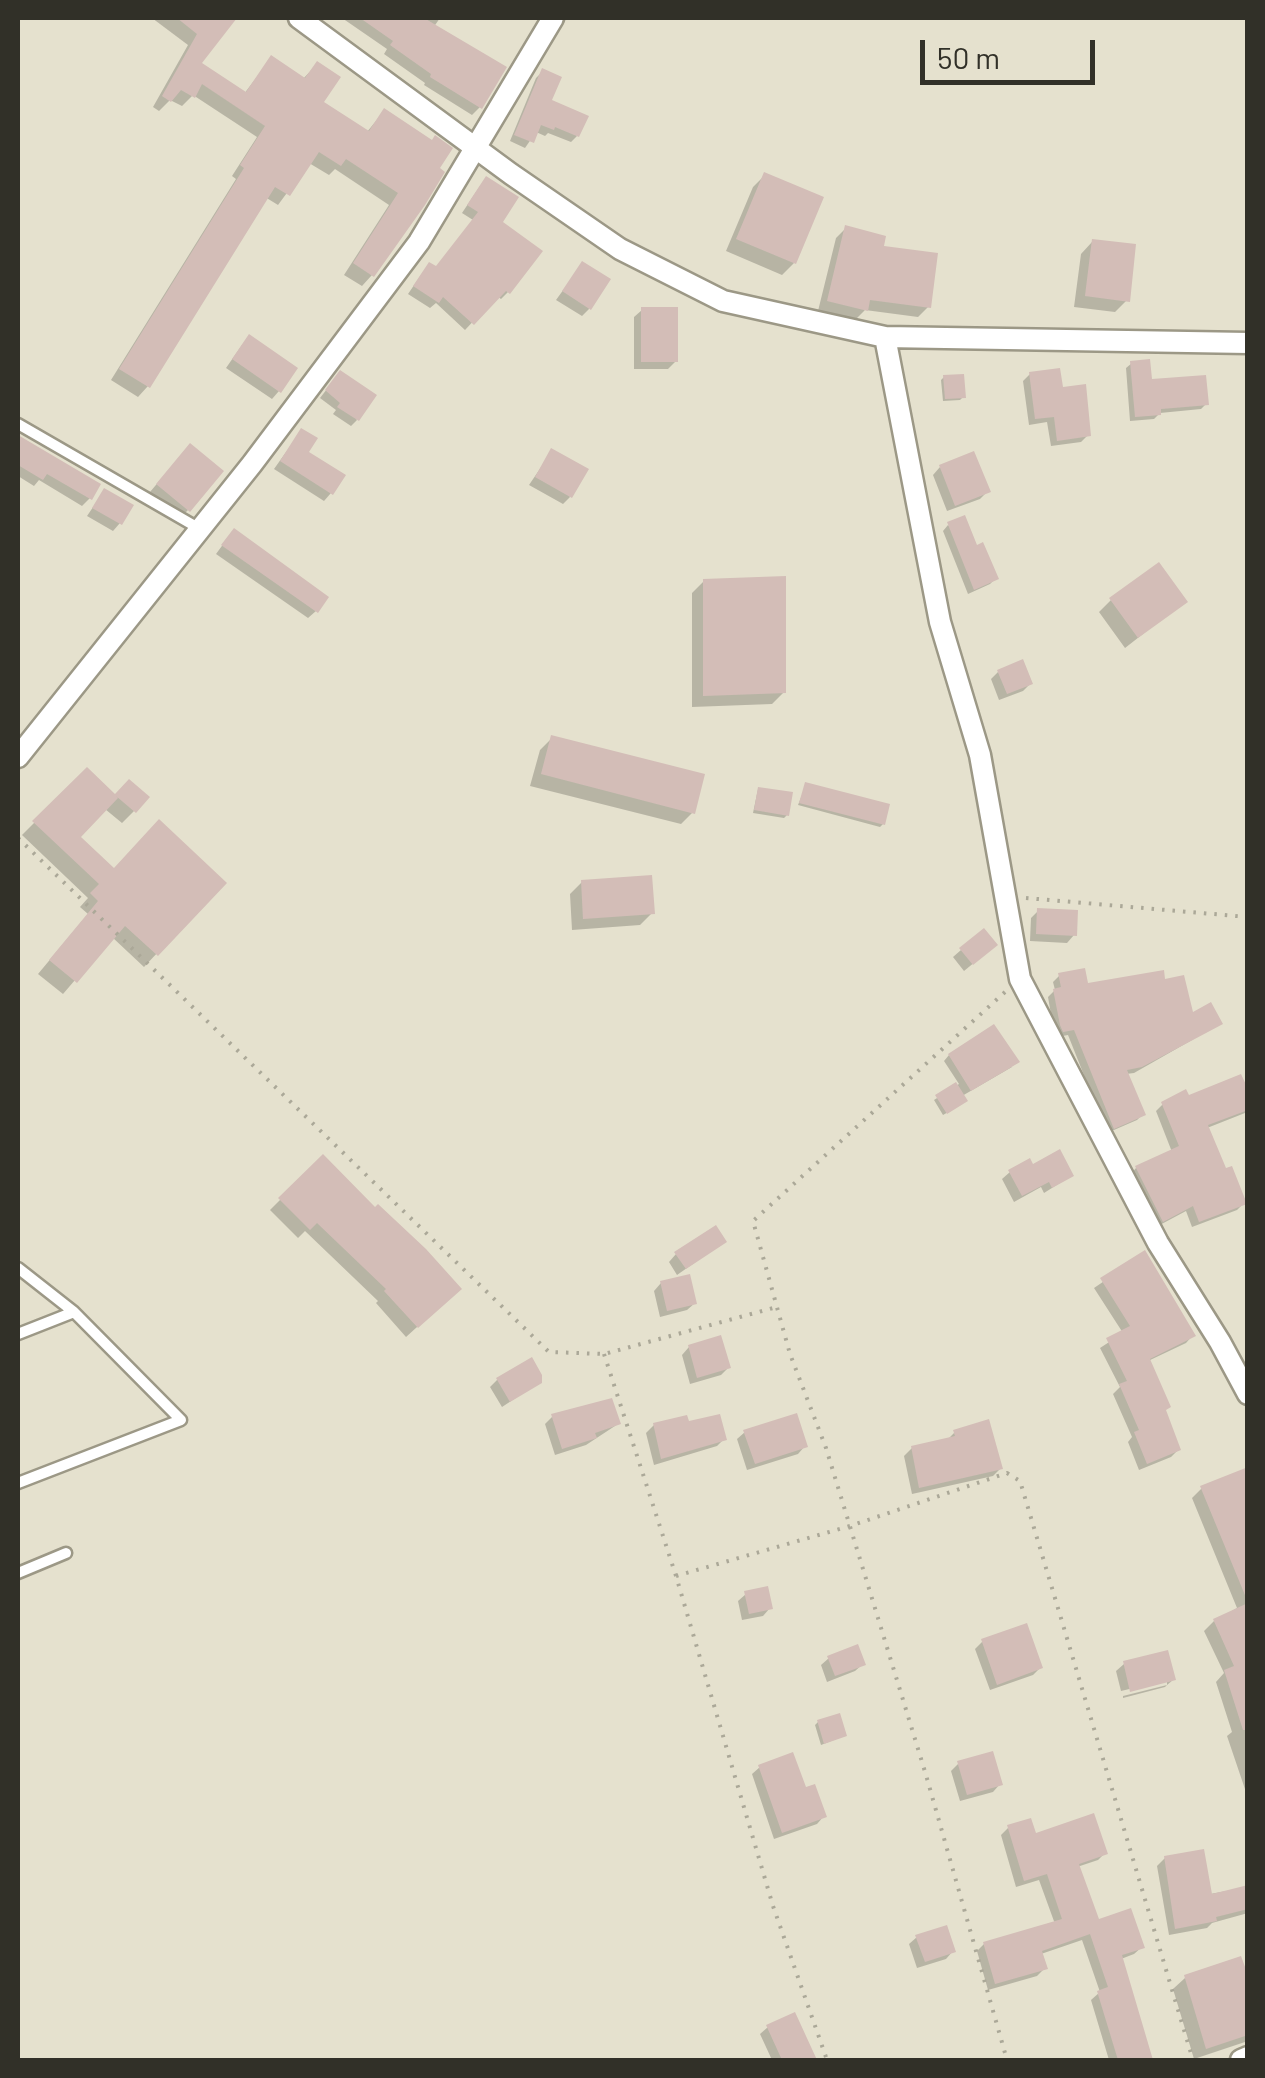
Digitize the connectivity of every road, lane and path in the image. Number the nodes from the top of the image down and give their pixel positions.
1 (299, 18) edge
2 (553, 18) edge
3 (476, 148) junction
4 (886, 338) junction
5 (1248, 343) edge
6 (18, 424) edge
7 (200, 529) junction
8 (18, 757) edge
9 (18, 838) edge
10 (1007, 897) junction
11 (1248, 918) edge
12 (1020, 979) junction
13 (18, 1268) edge
14 (777, 1307) junction
15 (74, 1312) junction
16 (18, 1334) edge
17 (604, 1354) junction
18 (1248, 1394) edge
19 (18, 1483) edge
20 (850, 1526) junction
21 (66, 1553) dead end
22 (18, 1574) edge
23 (676, 1576) junction
24 (827, 2060) edge
25 (1006, 2060) edge
26 (1193, 2060) edge

1 - 3 street
2 - 3 street
3 - 4 street
3 - 7 street
4 - 5 street
4 - 10 street
6 - 7 lane
7 - 8 street
9 - 17 path
10 - 11 path
10 - 12 street
12 - 14 path
12 - 18 street
13 - 15 lane
14 - 17 path
14 - 20 path
15 - 16 lane
15 - 19 lane
17 - 23 path
20 - 23 path
20 - 25 path
20 - 26 path
21 - 22 lane
23 - 24 path

